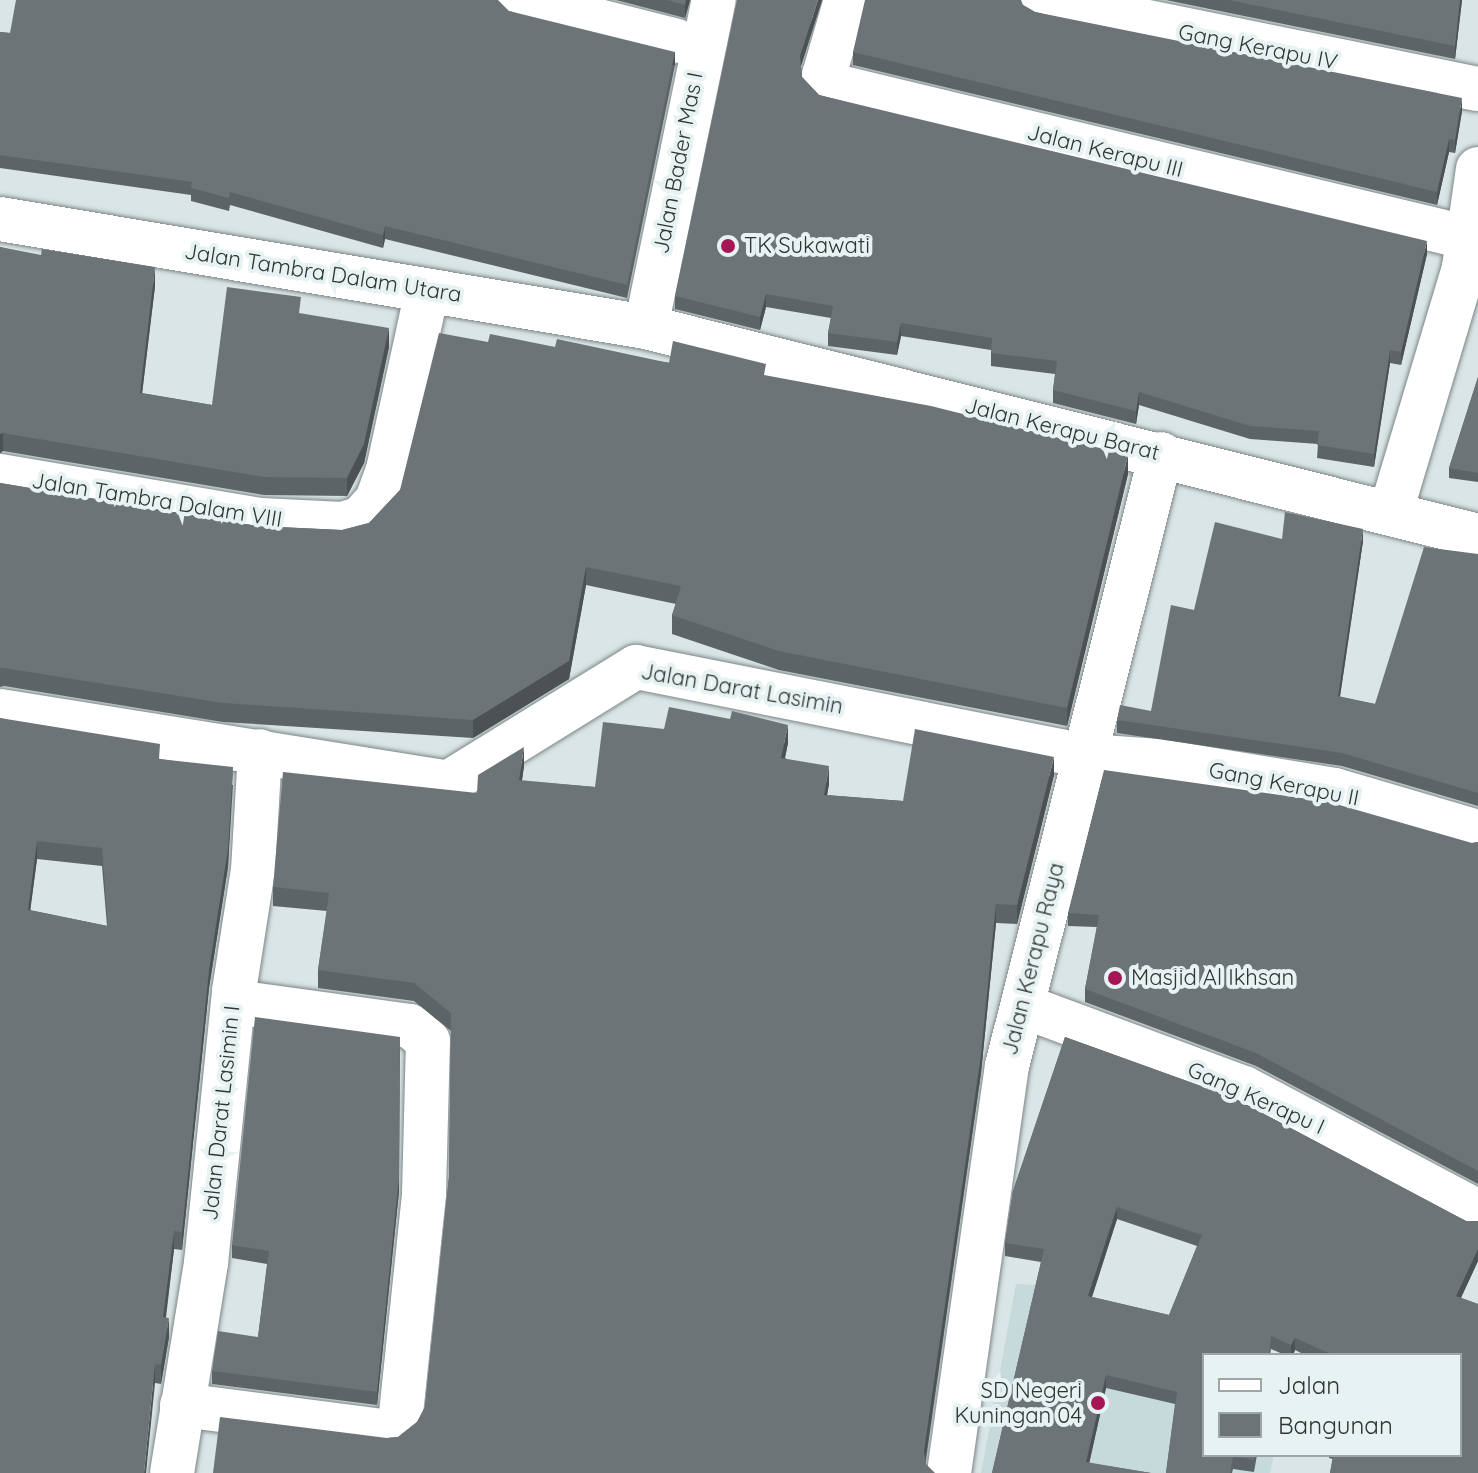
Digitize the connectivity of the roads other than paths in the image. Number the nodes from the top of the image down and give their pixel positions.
1 (516, 0) edge
2 (714, 0) edge
3 (846, 0) edge
4 (1040, 0) edge
5 (677, 41) dead end
6 (1478, 89) edge
7 (1478, 169) edge
8 (0, 219) edge
9 (1470, 258) edge
10 (427, 291) junction
11 (646, 327) junction
12 (1161, 454) junction
13 (0, 476) edge
14 (1391, 511) junction
15 (1478, 536) edge
16 (0, 711) edge
17 (260, 751) junction
18 (1087, 756) junction
19 (1478, 832) edge
20 (234, 1002) junction
21 (1023, 1006) junction
22 (1478, 1212) edge
23 (182, 1405) junction
24 (172, 1473) edge
25 (949, 1473) edge

1 - 5 street
2 - 11 street, Jalan Bader Mas I
3 - 9 street, Jalan Kerapu III
4 - 6 street, Gang Kerapu IV
7 - 9 street
8 - 10 street, Jalan Tambra Dalam Utara
9 - 14 street
10 - 11 street, Jalan Tambra Dalam Utara
10 - 13 street, Jalan Tambra Dalam VIII
11 - 12 street, Jalan Kerapu Barat
12 - 14 street, Jalan Kerapu Barat
12 - 18 street, Jalan Kerapu Raya
14 - 15 street, Jalan Kerapu Barat
16 - 17 street, Jalan Darat Lasimin
17 - 18 street, Jalan Darat Lasimin
17 - 20 street, Jalan Darat Lasimin I
18 - 19 street, Gang Kerapu II
18 - 21 street, Jalan Kerapu Raya
20 - 23 street, Jalan Darat Lasimin I
20 - 23 street
21 - 22 street, Gang Kerapu I
21 - 25 street, Jalan Kerapu Raya
23 - 24 street, Jalan Darat Lasimin I

